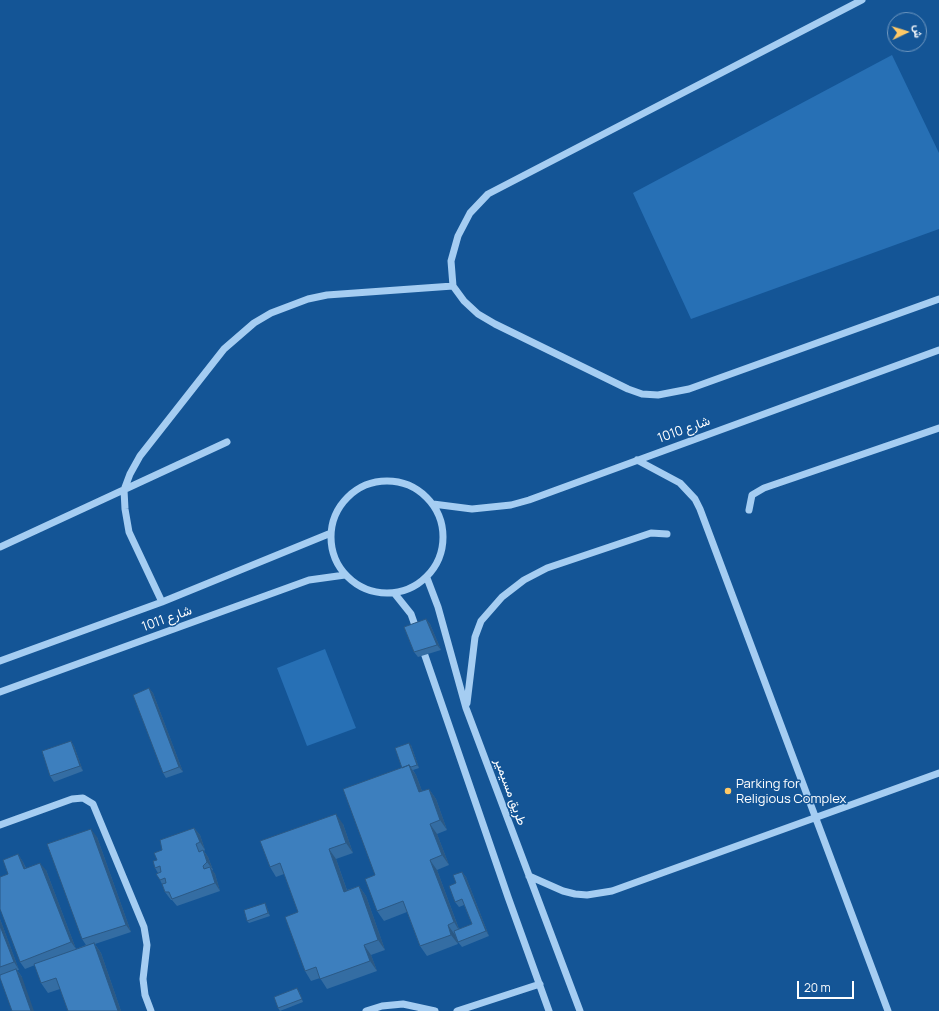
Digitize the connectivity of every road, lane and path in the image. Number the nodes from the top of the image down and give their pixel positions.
1 (862, 0) edge
2 (454, 286) junction
3 (939, 299) edge
4 (939, 350) edge
5 (939, 428) edge
6 (227, 442) dead end
7 (637, 460) junction
8 (124, 490) junction
9 (434, 504) junction
10 (749, 510) dead end
11 (331, 533) junction
12 (667, 534) dead end
13 (0, 548) edge
14 (345, 575) junction
15 (427, 578) junction
16 (394, 594) junction
17 (162, 602) junction
18 (0, 661) edge
19 (0, 692) edge
20 (466, 708) junction
21 (939, 773) edge
22 (815, 817) junction
23 (0, 825) edge
24 (528, 876) junction
25 (540, 984) junction
26 (151, 1011) edge
27 (366, 1011) edge
28 (435, 1011) edge
29 (457, 1011) edge
30 (549, 1011) edge
31 (580, 1011) edge
32 (888, 1011) edge

1 - 2 street
2 - 3 street
2 - 8 street
4 - 7 street, شارع 1010
5 - 10 street
6 - 8 street
7 - 9 street, شارع 1010
7 - 22 street
8 - 13 street
8 - 17 street
9 - 11 street
9 - 15 street
11 - 14 street
11 - 17 street, شارع 1011
12 - 20 street
14 - 16 street
14 - 19 street, شارع 1011
15 - 16 street
15 - 20 street, طريق مسيمير
16 - 25 street
17 - 18 street, شارع 1011
20 - 24 street, طريق مسيمير
21 - 22 street
22 - 24 street
22 - 32 street
23 - 26 street
24 - 31 street, طريق مسيمير
25 - 29 street
25 - 30 street
27 - 28 street

